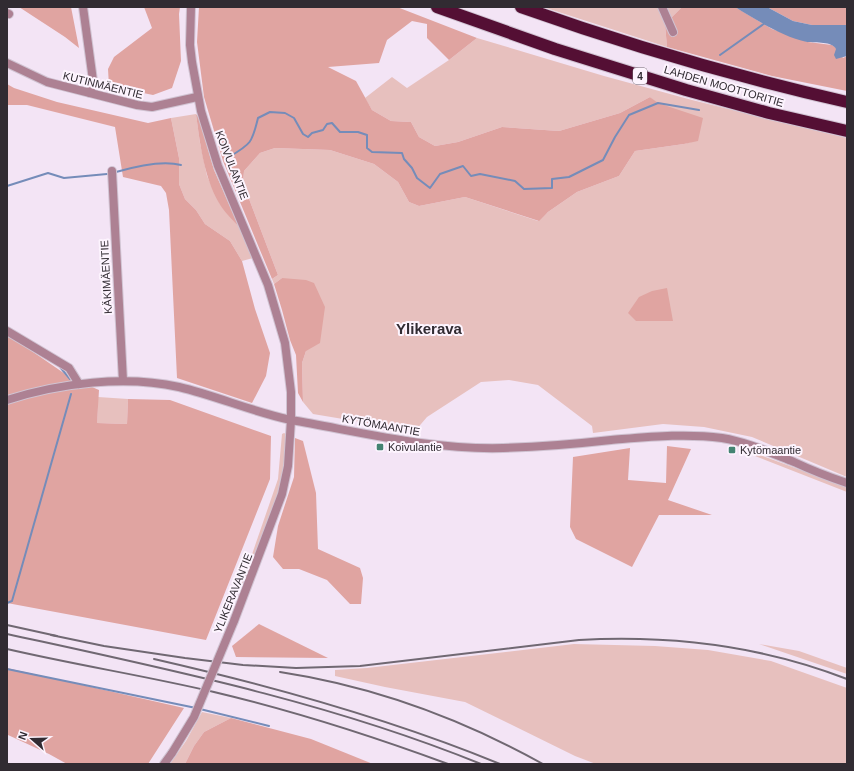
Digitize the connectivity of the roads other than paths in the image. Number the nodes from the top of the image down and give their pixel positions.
1 (83, 7) edge
2 (191, 7) edge
3 (437, 7) edge
4 (521, 7) edge
5 (662, 7) edge
6 (672, 32) dead end
7 (7, 63) edge
8 (90, 93) junction
9 (197, 97) junction
10 (847, 102) edge
11 (847, 131) edge
12 (112, 171) dead end
13 (7, 330) edge
14 (123, 381) junction
15 (79, 384) junction
16 (7, 400) edge
17 (291, 420) junction
18 (847, 483) edge
19 (164, 764) edge

1 - 8 street
2 - 9 street, KOIVULANTIE
3 - 11 highway, LAHDEN MOOTTORITIE / 4
4 - 10 highway, LAHDEN MOOTTORITIE
5 - 6 street
7 - 8 street, KUTINMÄENTIE
8 - 9 street, KUTINMÄENTIE
9 - 17 street, KOIVULANTIE
12 - 14 street, KÄKIMÄENTIE
13 - 15 street
14 - 15 street, KYTÖMAANTIE
14 - 17 street, KYTÖMAANTIE
15 - 16 street, KYTÖMAANTIE
17 - 18 street, KYTÖMAANTIE
17 - 19 street, YLIKERAVANTIE, bridge

